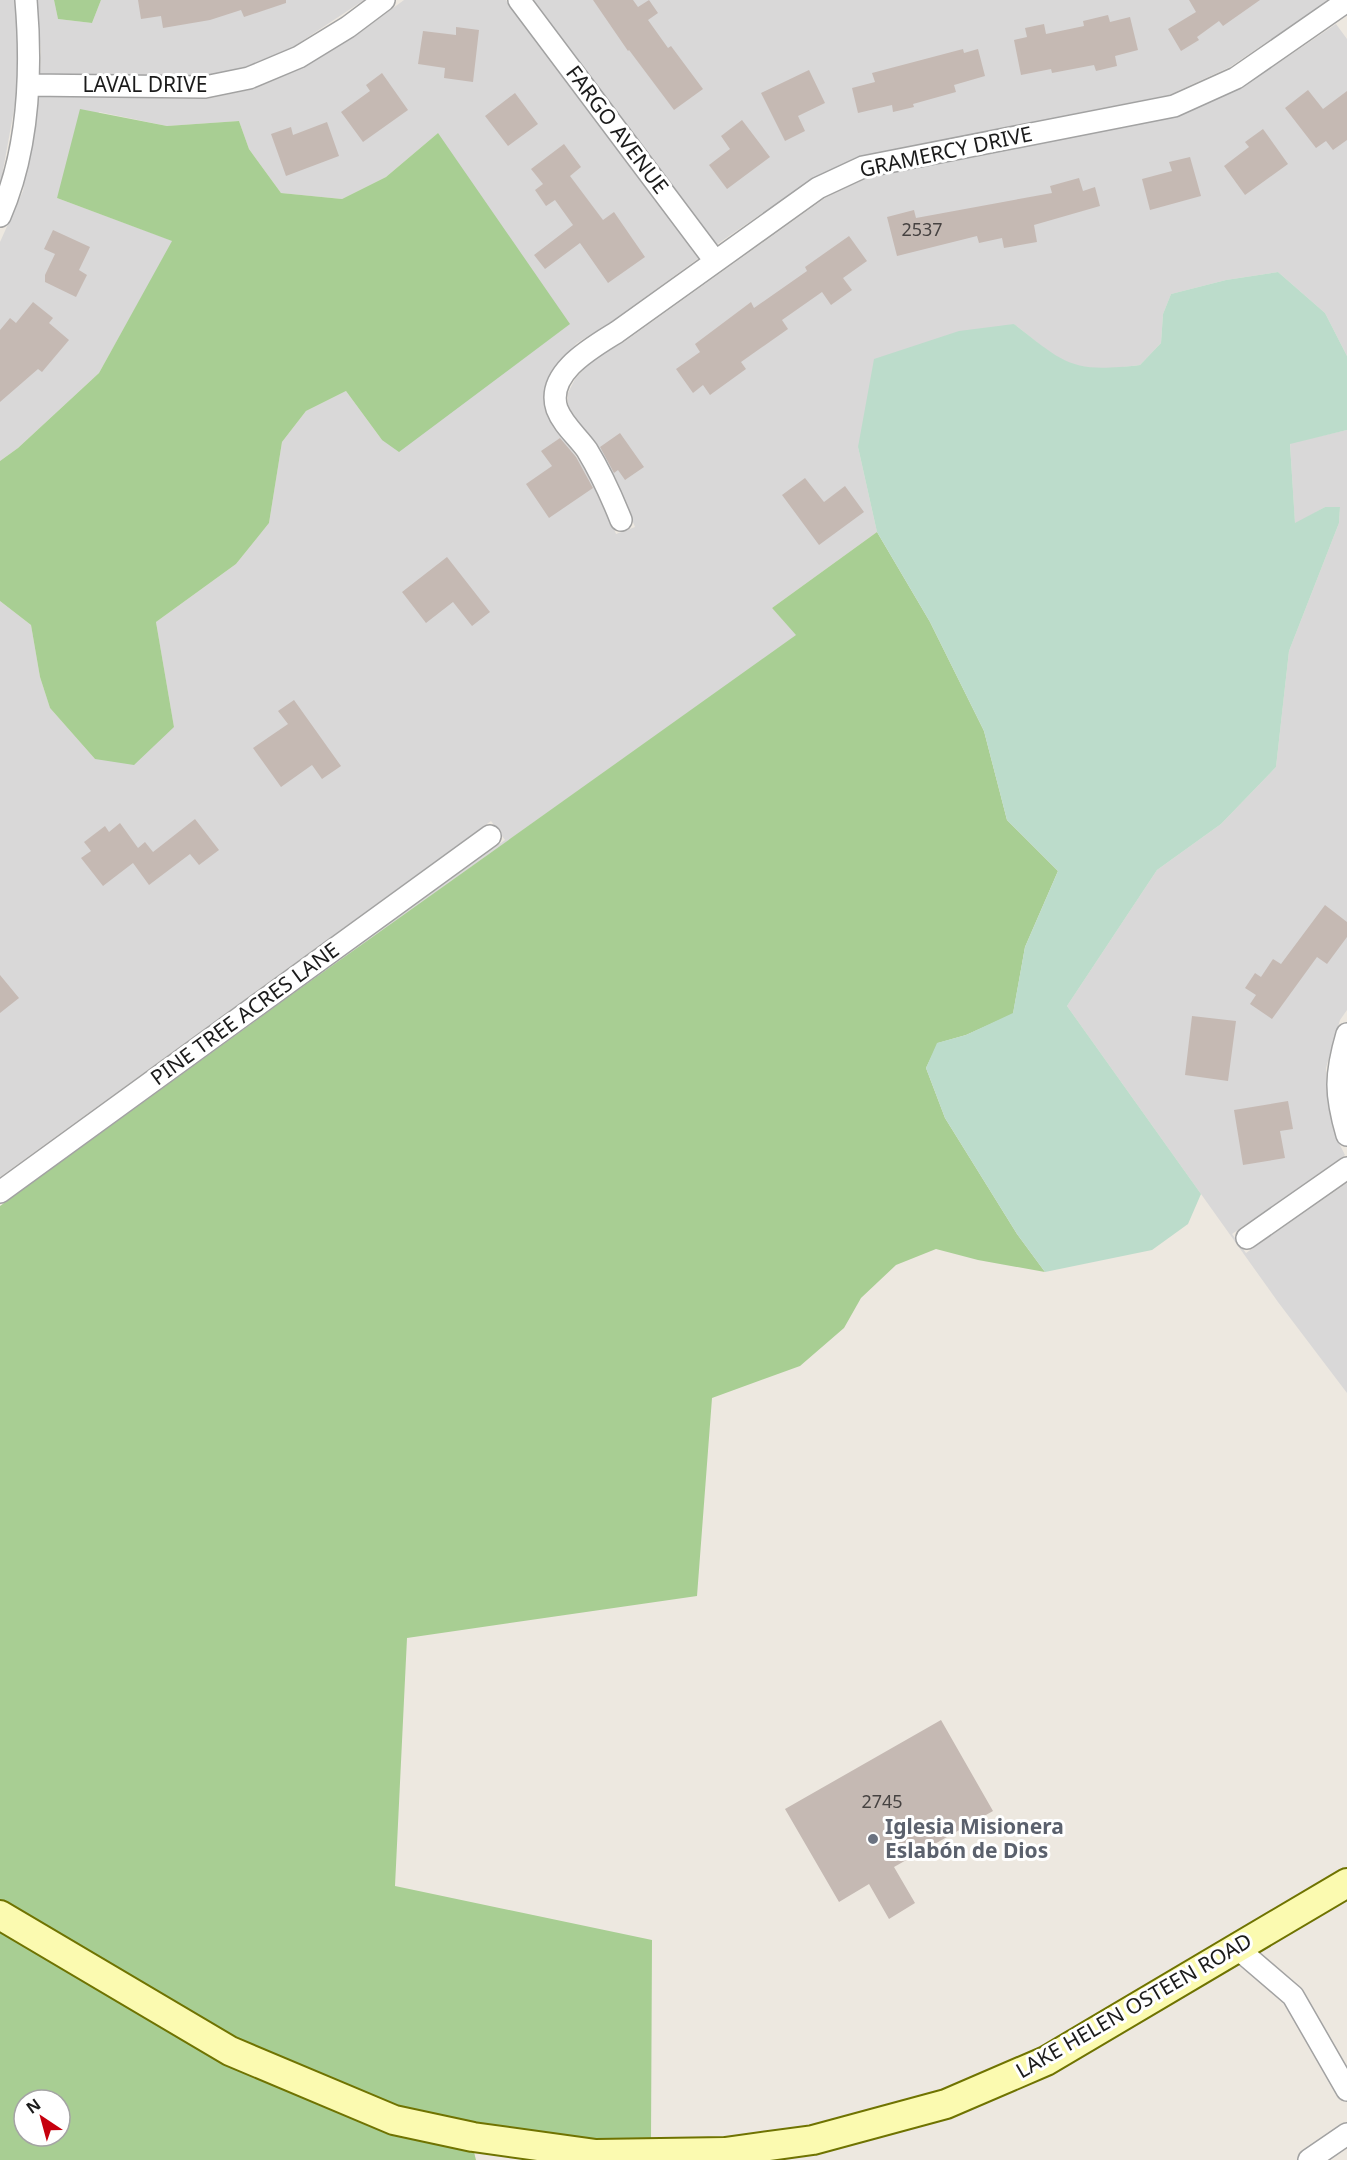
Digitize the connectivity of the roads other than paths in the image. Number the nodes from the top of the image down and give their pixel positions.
1 (26, 0) edge
2 (384, 0) edge
3 (519, 0) edge
4 (1344, 10) edge
5 (28, 85) junction
6 (0, 216) edge
7 (715, 261) junction
8 (621, 520) dead end
9 (490, 836) dead end
10 (1347, 1034) edge
11 (1347, 1135) edge
12 (1347, 1168) edge
13 (0, 1192) edge
14 (1247, 1238) dead end
15 (1347, 1883) edge
16 (0, 1915) edge
17 (1237, 1948) junction
18 (1347, 2090) edge
19 (1347, 2134) edge
20 (1309, 2160) edge

1 - 5 street
2 - 5 street, LAVAL DRIVE
3 - 7 street, FARGO AVENUE
4 - 7 street, GRAMERCY DRIVE
5 - 6 street
7 - 8 street, GRAMERCY DRIVE
9 - 13 street, PINE TREE ACRES LANE
10 - 11 street
12 - 14 street
15 - 17 street, LAKE HELEN OSTEEN ROAD
16 - 17 street, LAKE HELEN OSTEEN ROAD
17 - 18 street
19 - 20 street

